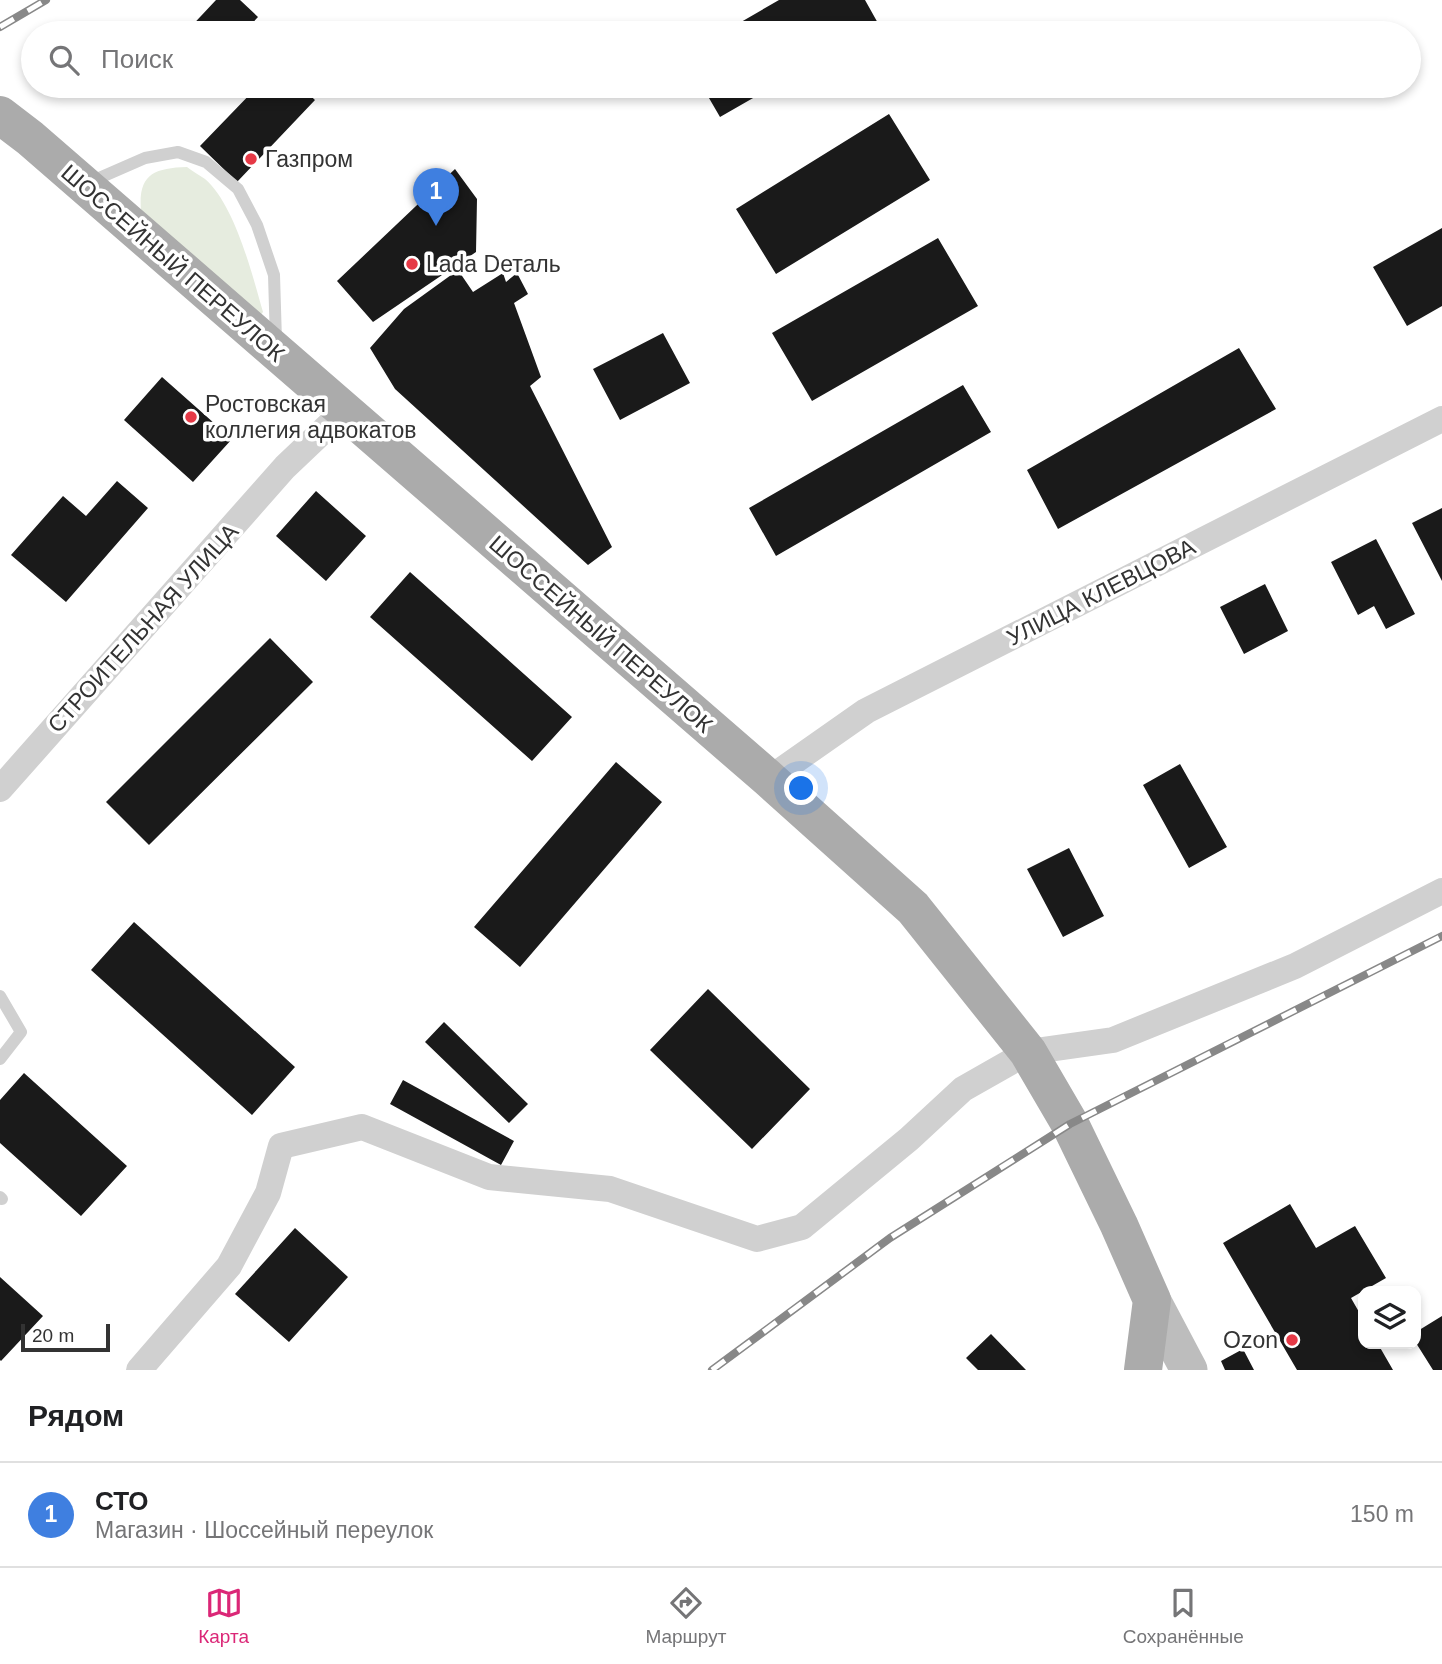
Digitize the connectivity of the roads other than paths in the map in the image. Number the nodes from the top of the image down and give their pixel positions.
1 (0, 115) edge
2 (83, 184) junction
3 (276, 352) junction
4 (344, 411) junction
5 (1442, 419) edge
6 (769, 779) junction
7 (0, 789) edge
8 (1442, 891) edge
9 (0, 996) edge
10 (1028, 1052) junction
11 (0, 1059) edge
12 (1152, 1300) junction
13 (139, 1370) edge
14 (1143, 1370) edge
15 (1189, 1370) edge

1 - 2 main road, ШОССЕЙНЫЙ ПЕРЕУЛОК
2 - 3 main road, ШОССЕЙНЫЙ ПЕРЕУЛОК
2 - 3 lane
3 - 4 main road, ШОССЕЙНЫЙ ПЕРЕУЛОК
4 - 6 main road, ШОССЕЙНЫЙ ПЕРЕУЛОК
4 - 7 street, СТРОИТЕЛЬНАЯ УЛИЦА
5 - 6 street, УЛИЦА КЛЕВЦОВА
6 - 10 main road, ШОССЕЙНЫЙ ПЕРЕУЛОК
8 - 10 street
9 - 11 lane
10 - 12 main road, ШОССЕЙНЫЙ ПЕРЕУЛОК
10 - 13 street
12 - 14 main road
12 - 15 main road

